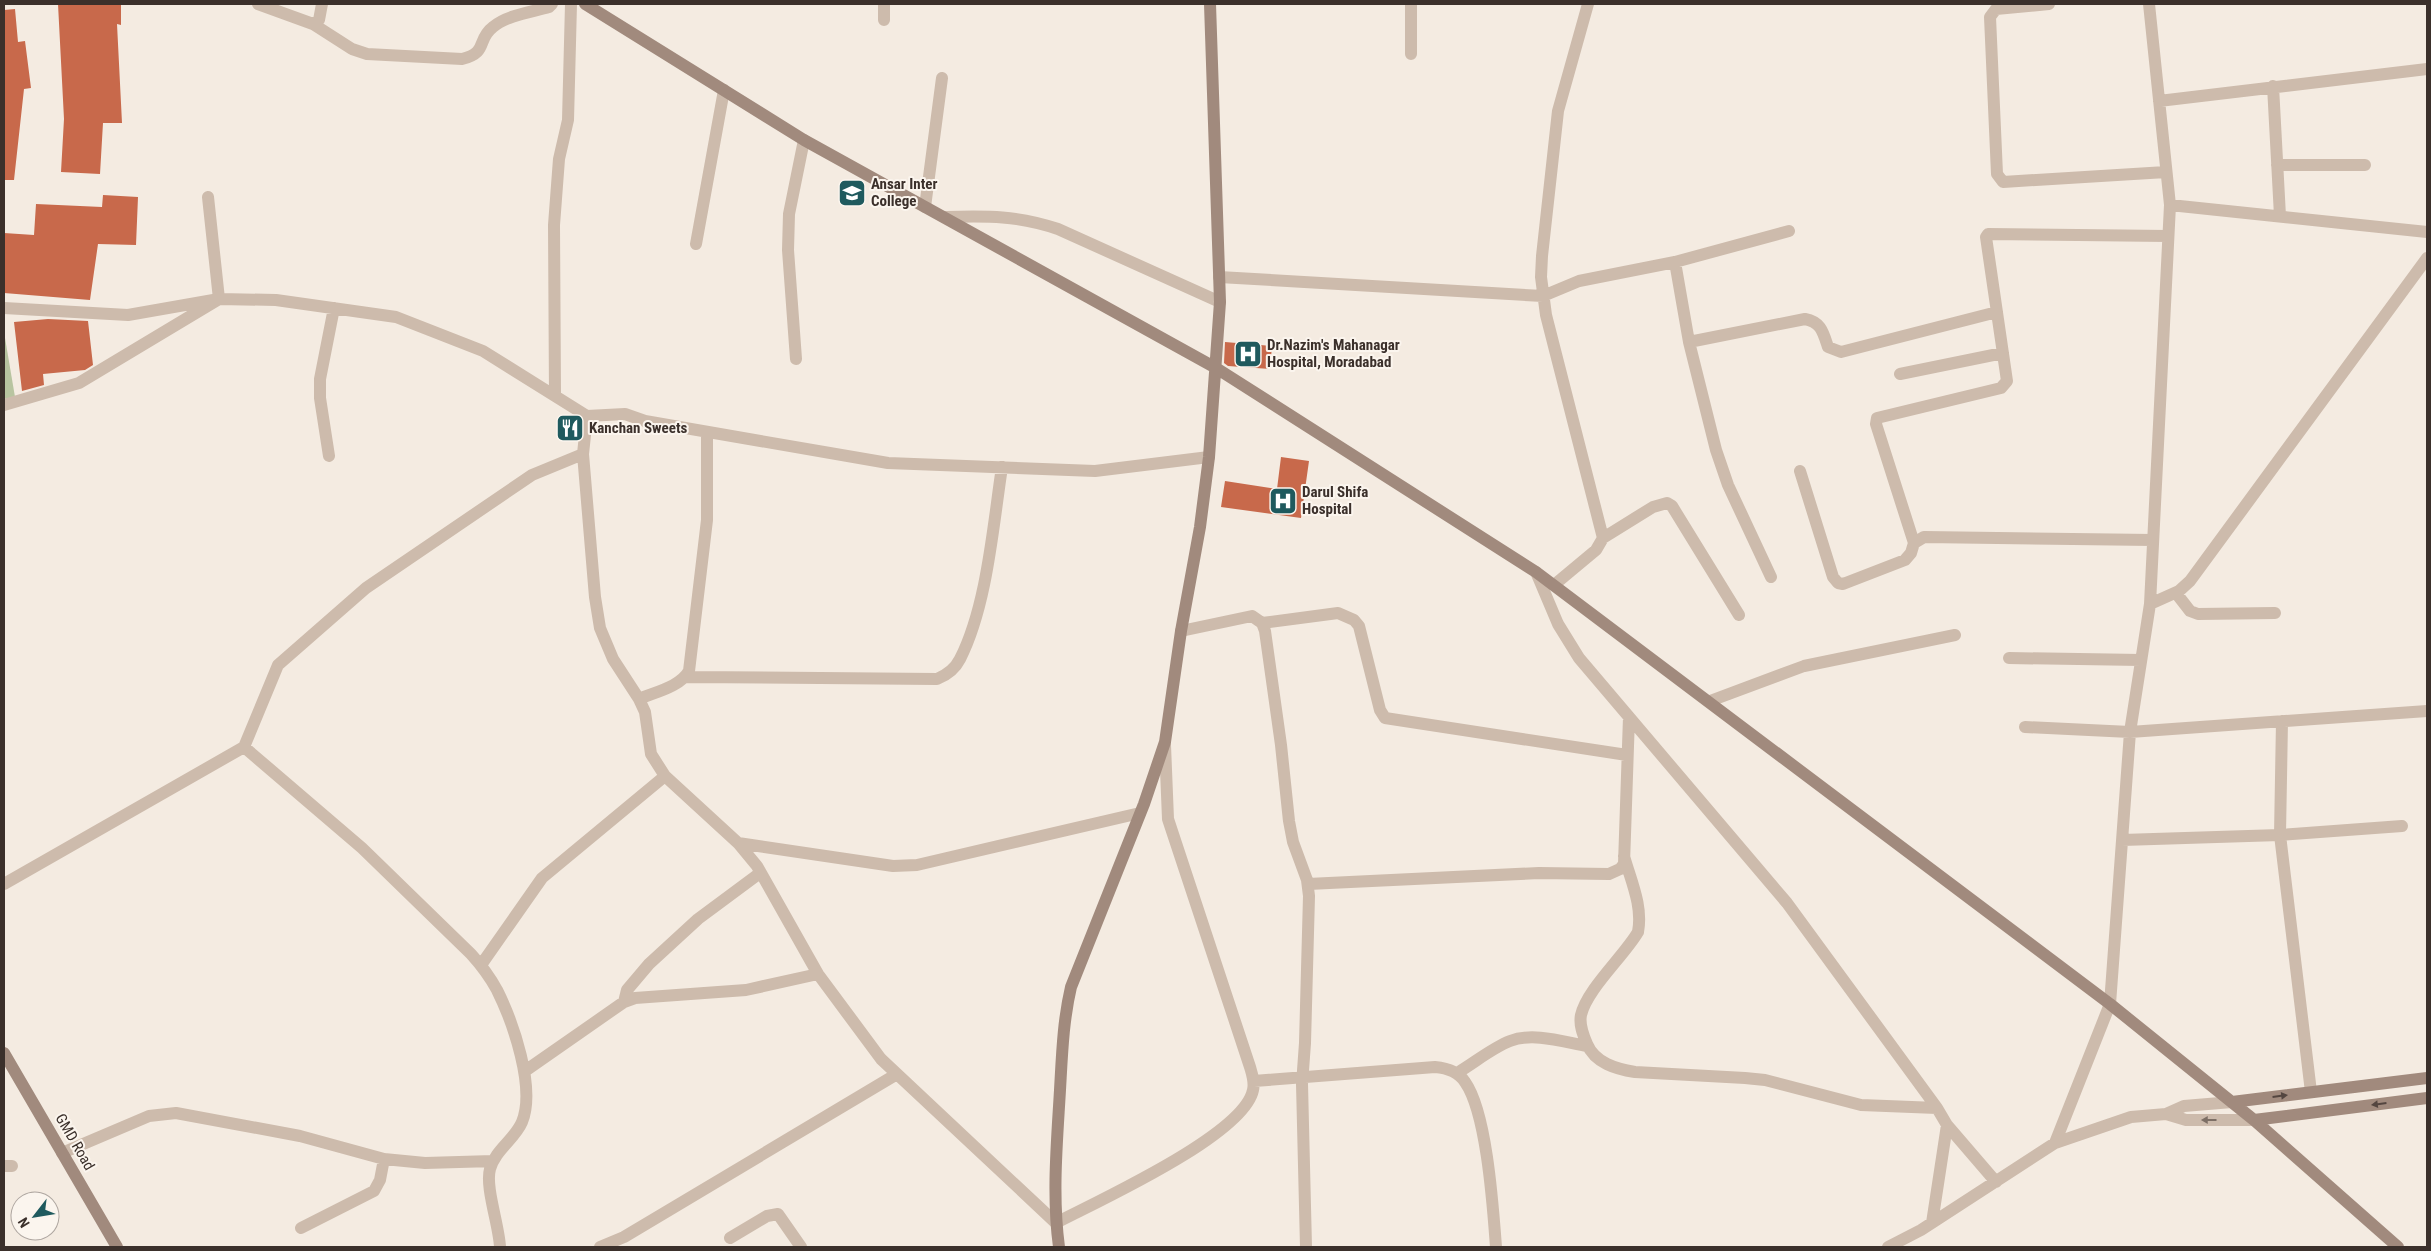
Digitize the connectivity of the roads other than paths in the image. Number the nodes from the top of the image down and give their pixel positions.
1 (258, 4) edge
2 (322, 4) edge
3 (552, 4) edge
4 (571, 4) edge
5 (585, 4) edge
6 (884, 4) edge
7 (1210, 4) edge
8 (1412, 4) edge
9 (1588, 4) edge
10 (2050, 4) edge
11 (2149, 4) edge
12 (884, 20) dead end
13 (313, 24) junction
14 (1411, 54) dead end
15 (2427, 69) edge
16 (942, 78) dead end
17 (2273, 86) junction
18 (724, 90) junction
19 (2159, 101) junction
20 (804, 140) junction
21 (2277, 165) junction
22 (2365, 165) dead end
23 (2166, 172) junction
24 (208, 197) dead end
25 (2170, 205) junction
26 (925, 207) junction
27 (2280, 216) junction
28 (944, 217) junction
29 (1789, 231) dead end
30 (2427, 232) edge
31 (2168, 236) junction
32 (696, 244) dead end
33 (2427, 258) edge
34 (1675, 262) junction
35 (1219, 277) junction
36 (1543, 296) junction
37 (219, 299) junction
38 (1220, 302) junction
39 (4, 308) edge
40 (334, 308) junction
41 (1997, 312) junction
42 (1689, 342) junction
43 (2003, 353) junction
44 (796, 359) dead end
45 (1216, 368) junction
46 (1900, 374) dead end
47 (555, 396) junction
48 (4, 404) edge
49 (586, 416) junction
50 (707, 432) junction
51 (583, 454) junction
52 (329, 456) dead end
53 (1209, 457) junction
54 (1002, 467) junction
55 (1800, 471) dead end
56 (1603, 538) junction
57 (2153, 540) junction
58 (1914, 543) junction
59 (1536, 572) junction
60 (1771, 577) dead end
61 (1554, 585) junction
62 (2176, 592) junction
63 (2150, 604) junction
64 (2275, 614) dead end
65 (1739, 616) dead end
66 (1262, 623) junction
67 (1181, 630) junction
68 (1954, 635) dead end
69 (2010, 658) dead end
70 (2141, 660) junction
71 (686, 677) junction
72 (639, 699) junction
73 (1710, 701) junction
74 (2427, 711) edge
75 (1629, 717) junction
76 (2282, 721) junction
77 (2025, 727) dead end
78 (2130, 732) junction
79 (1165, 742) junction
80 (244, 748) junction
81 (1627, 755) junction
82 (665, 776) junction
83 (1140, 813) junction
84 (2402, 826) dead end
85 (2280, 835) junction
86 (2122, 840) junction
87 (738, 843) junction
88 (1624, 856) junction
89 (760, 873) junction
90 (4, 884) edge
91 (1308, 884) junction
92 (480, 965) junction
93 (818, 974) junction
94 (624, 1002) junction
95 (2110, 1004) junction
96 (1588, 1046) junction
97 (4, 1053) edge
98 (525, 1071) junction
99 (1457, 1073) junction
100 (897, 1074) junction
101 (1302, 1078) junction
102 (2427, 1078) edge
103 (1254, 1081) junction
104 (2311, 1092) junction
105 (2427, 1098) edge
106 (2232, 1102) junction
107 (1937, 1108) junction
108 (2166, 1114) junction
109 (2254, 1120) junction
110 (1948, 1125) junction
111 (2055, 1143) junction
112 (62, 1153) junction
113 (384, 1159) junction
114 (493, 1161) junction
115 (1996, 1182) junction
116 (1056, 1223) junction
117 (1932, 1223) junction
118 (301, 1228) dead end
119 (730, 1238) dead end
120 (117, 1247) edge
121 (500, 1247) edge
122 (600, 1247) edge
123 (801, 1247) edge
124 (1059, 1247) edge
125 (1306, 1247) edge
126 (1496, 1247) edge
127 (1888, 1247) edge
128 (2398, 1247) edge

1 - 13 street
2 - 13 street
3 - 13 street
4 - 47 street
5 - 18 main road
6 - 12 street
7 - 35 main road
8 - 14 street
9 - 36 street
10 - 23 street
11 - 19 street
15 - 17 street
16 - 26 street
17 - 19 street
17 - 21 street
18 - 20 main road
18 - 32 street
19 - 23 street
20 - 26 main road
20 - 44 street
21 - 22 street
21 - 27 street
23 - 25 street
24 - 37 street
25 - 27 street
25 - 31 street
26 - 28 main road
27 - 30 street
28 - 38 street
28 - 45 main road
29 - 34 street
31 - 41 street
31 - 57 street
33 - 62 street
34 - 36 street
34 - 42 street
35 - 36 street
35 - 38 main road
36 - 56 street
37 - 39 street
37 - 40 street
37 - 48 street
38 - 45 main road
40 - 47 street
40 - 52 street
41 - 42 street
41 - 43 street
42 - 60 street
43 - 46 street
43 - 58 street
45 - 53 main road
45 - 59 main road
47 - 49 street
49 - 50 street
49 - 51 street
50 - 54 street
50 - 71 street
51 - 72 street
51 - 80 street
53 - 54 street
53 - 67 main road
54 - 71 street
55 - 58 street
56 - 61 street
56 - 65 street
57 - 58 street
57 - 63 street
59 - 61 main road
59 - 75 street
61 - 73 main road
62 - 63 street
62 - 64 street
63 - 70 street
66 - 67 street
66 - 81 street
66 - 91 street
67 - 79 main road
68 - 73 street
69 - 70 street
70 - 78 street
71 - 72 street
72 - 82 street
73 - 95 main road
74 - 76 street
75 - 81 street
75 - 107 street
76 - 78 street
76 - 85 street
77 - 78 street
78 - 86 street
79 - 83 main road
79 - 103 street
80 - 90 street
80 - 92 street
81 - 88 street
82 - 87 street
82 - 92 street
83 - 87 street
83 - 116 main road
84 - 85 street
85 - 86 street
85 - 104 street
86 - 95 street
87 - 89 street
88 - 91 street
88 - 96 street
89 - 93 street
89 - 94 street
91 - 101 street
92 - 98 street
93 - 94 street
93 - 100 street
94 - 98 street
95 - 106 main road
95 - 111 street
96 - 99 street
96 - 107 street
97 - 112 main road, GMD Road
98 - 114 street
99 - 101 street
99 - 126 street
100 - 116 street
100 - 122 street
101 - 103 street
101 - 125 street
102 - 104 main road
103 - 116 street
106 -> 104 main road
105 -> 109 main road
106 - 108 street
106 - 109 main road
107 - 110 street
109 -> 108 street
108 - 111 street
109 - 128 main road
110 - 115 street
110 - 117 street
111 - 115 street
112 - 113 street
112 - 120 main road, GMD Road
113 - 114 street
113 - 118 street
114 - 121 street
115 - 117 street
116 - 124 main road
117 - 127 street
119 - 123 street

